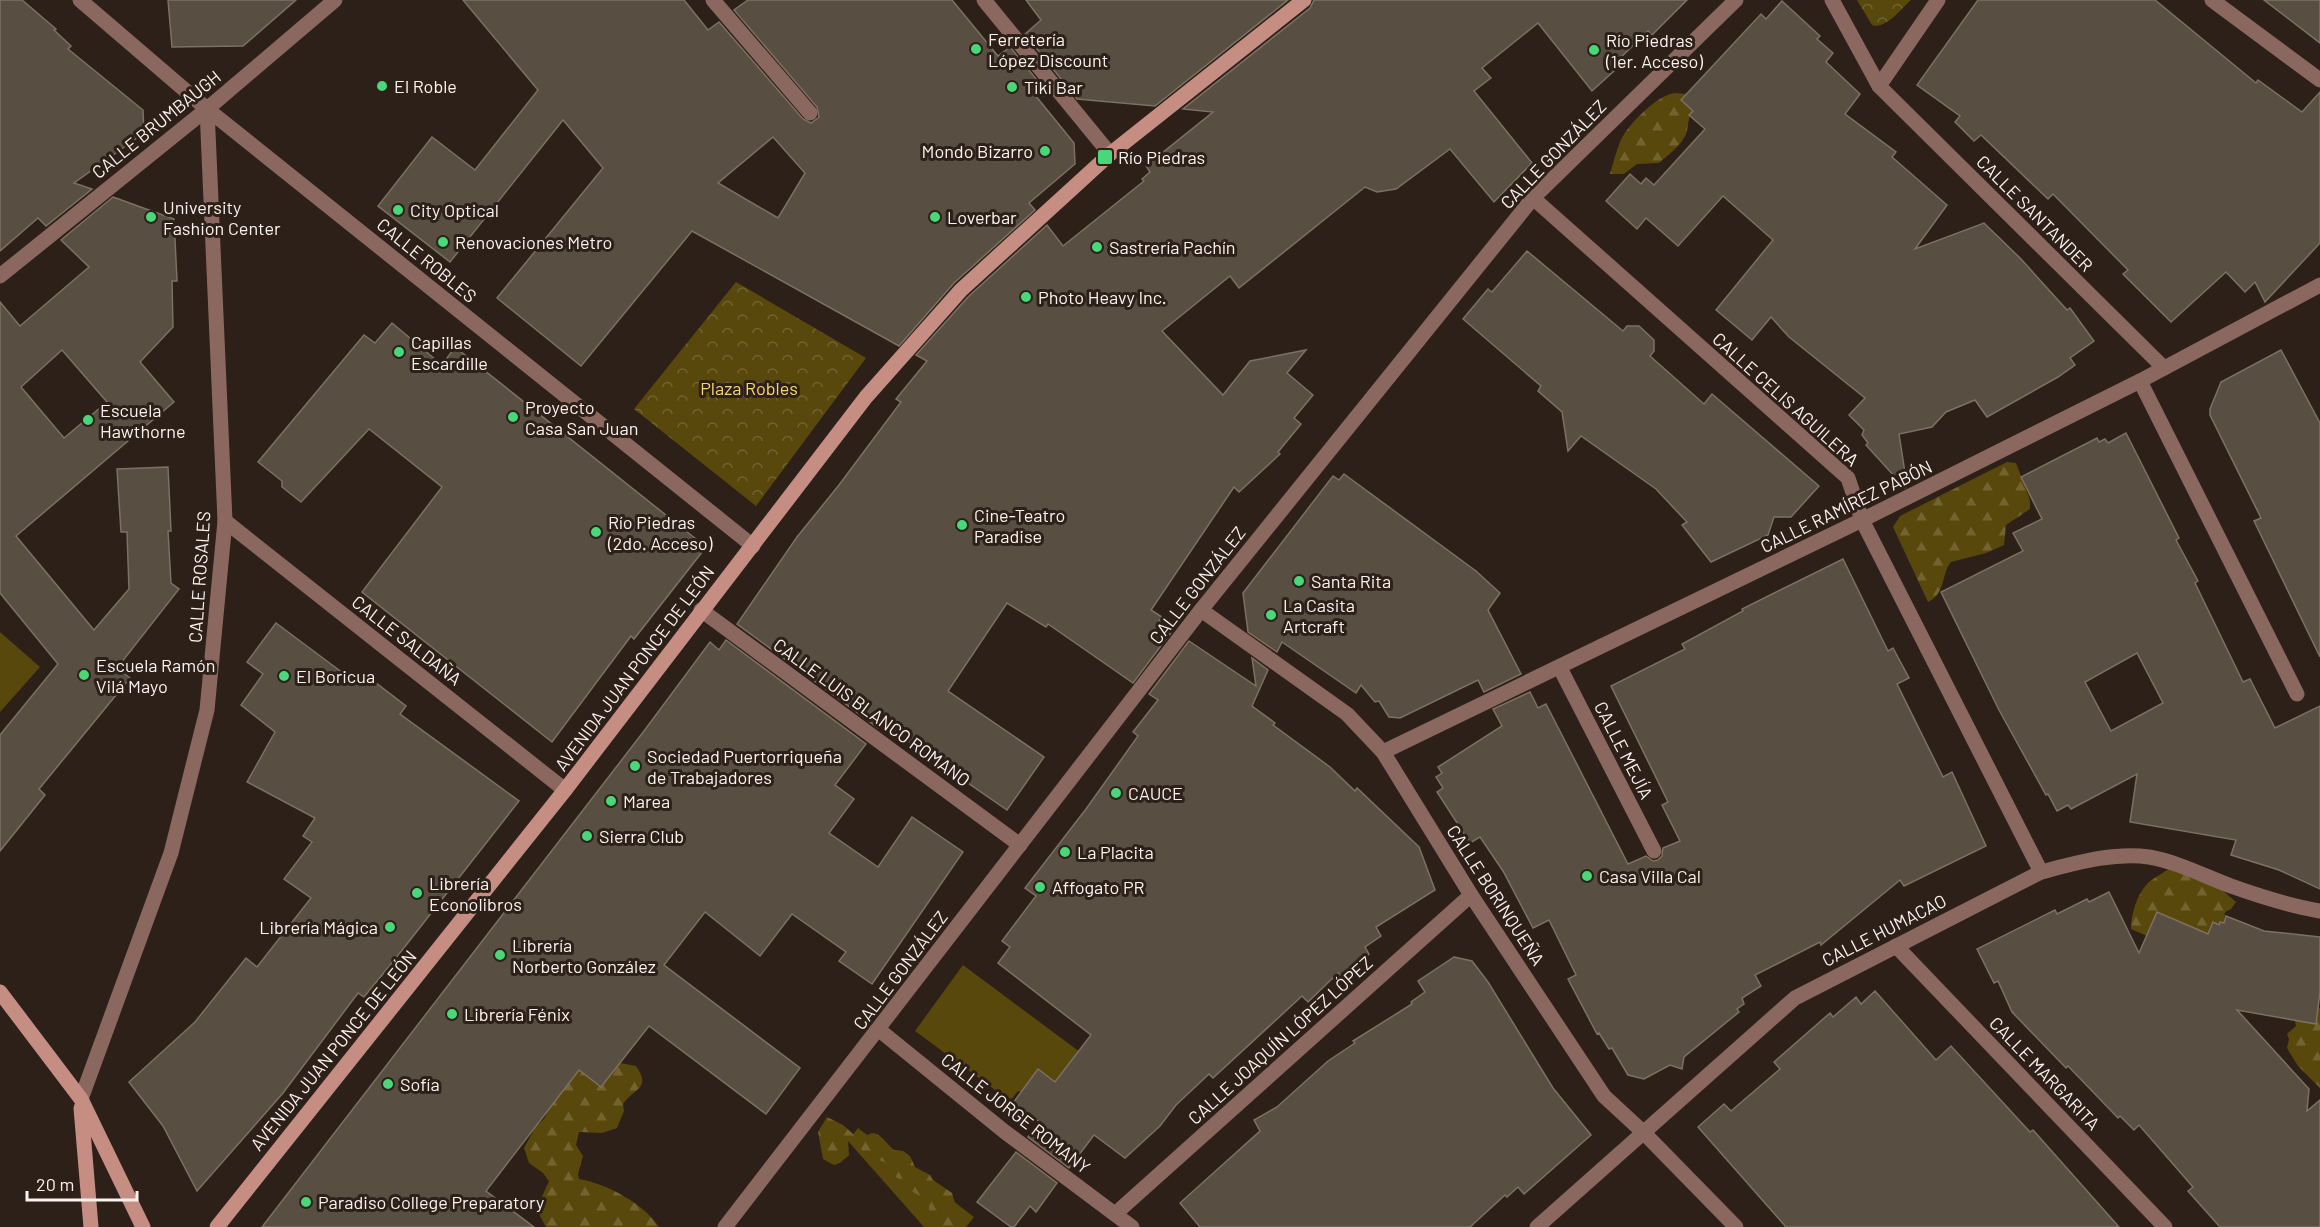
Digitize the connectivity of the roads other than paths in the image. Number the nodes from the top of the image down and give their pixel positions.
1 (80, 0) edge
2 (335, 0) edge
3 (713, 0) edge
4 (984, 0) edge
5 (1304, 0) edge
6 (1736, 0) edge
7 (1832, 0) edge
8 (1938, 0) edge
9 (2212, 0) edge
10 (2320, 80) edge
11 (1879, 86) junction
12 (207, 109) junction
13 (810, 112) dead end
14 (1110, 154) junction
15 (1533, 198) junction
16 (0, 276) edge
17 (2320, 285) edge
18 (2164, 368) junction
19 (2140, 381) junction
20 (1862, 520) junction
21 (225, 521) junction
22 (753, 546) junction
23 (701, 610) junction
24 (1201, 610) junction
25 (1560, 668) junction
26 (2297, 694) dead end
27 (1383, 752) junction
28 (565, 790) junction
29 (1020, 845) junction
30 (1654, 851) dead end
31 (2041, 872) junction
32 (1471, 895) junction
33 (2320, 911) edge
34 (1896, 946) junction
35 (0, 992) edge
36 (878, 1029) junction
37 (81, 1100) junction
38 (1644, 1133) junction
39 (1114, 1214) junction
40 (91, 1227) edge
41 (143, 1227) edge
42 (217, 1227) edge
43 (725, 1227) edge
44 (1132, 1227) edge
45 (1537, 1227) edge
46 (1736, 1227) edge
47 (2165, 1227) edge

1 - 12 street, CALLE ROBLES
2 - 12 street, CALLE BRUMBAUGH
3 - 13 street
4 - 14 street
5 - 14 street, AVENIDA JUAN PONCE DE LEÓN
6 - 15 street, CALLE GONZÁLEZ
7 - 11 street, CALLE SANTANDER
8 - 11 street
9 - 10 street
11 - 18 street, CALLE SANTANDER
12 - 16 street, CALLE BRUMBAUGH
12 - 21 street, CALLE ROSALES
12 - 22 street, CALLE ROBLES
14 - 22 street, AVENIDA JUAN PONCE DE LEÓN
15 - 20 street, CALLE CELIS AGUILERA
15 - 24 street, CALLE GONZÁLEZ
17 - 18 street, CALLE RAMÍREZ PABÓN
18 - 19 street, CALLE RAMÍREZ PABÓN
19 - 20 street, CALLE RAMÍREZ PABÓN
19 - 26 street
20 - 25 street, CALLE RAMÍREZ PABÓN
20 - 31 street, CALLE CELIS AGUILERA
21 - 28 street, CALLE SALDAÑA
21 - 37 street, CALLE ROSALES
22 - 23 street, AVENIDA JUAN PONCE DE LEÓN
23 - 28 street, AVENIDA JUAN PONCE DE LEÓN
23 - 29 street, CALLE LUIS BLANCO ROMANO
24 - 27 street, CALLE BORINQUEÑA
24 - 29 street, CALLE GONZÁLEZ
25 - 27 street, CALLE RAMÍREZ PABÓN
25 - 30 street, CALLE MEJÍA
27 - 32 street, CALLE BORINQUEÑA
28 - 42 street, AVENIDA JUAN PONCE DE LEÓN
29 - 36 street, CALLE GONZÁLEZ
31 - 33 street, CALLE HUMACAO
31 - 34 street, CALLE HUMACAO
32 - 38 street, CALLE BORINQUEÑA
32 - 39 street, CALLE JOAQUÍN LÓPEZ LÓPEZ
34 - 38 street, CALLE HUMACAO
34 - 47 street, CALLE MARGARITA
35 - 37 street
36 - 39 street, CALLE JORGE ROMANY
36 - 43 street, CALLE GONZÁLEZ
37 - 40 street
37 - 41 street
38 - 45 street, CALLE HUMACAO
38 - 46 street, CALLE BORINQUEÑA
39 - 44 street, CALLE JORGE ROMANY

